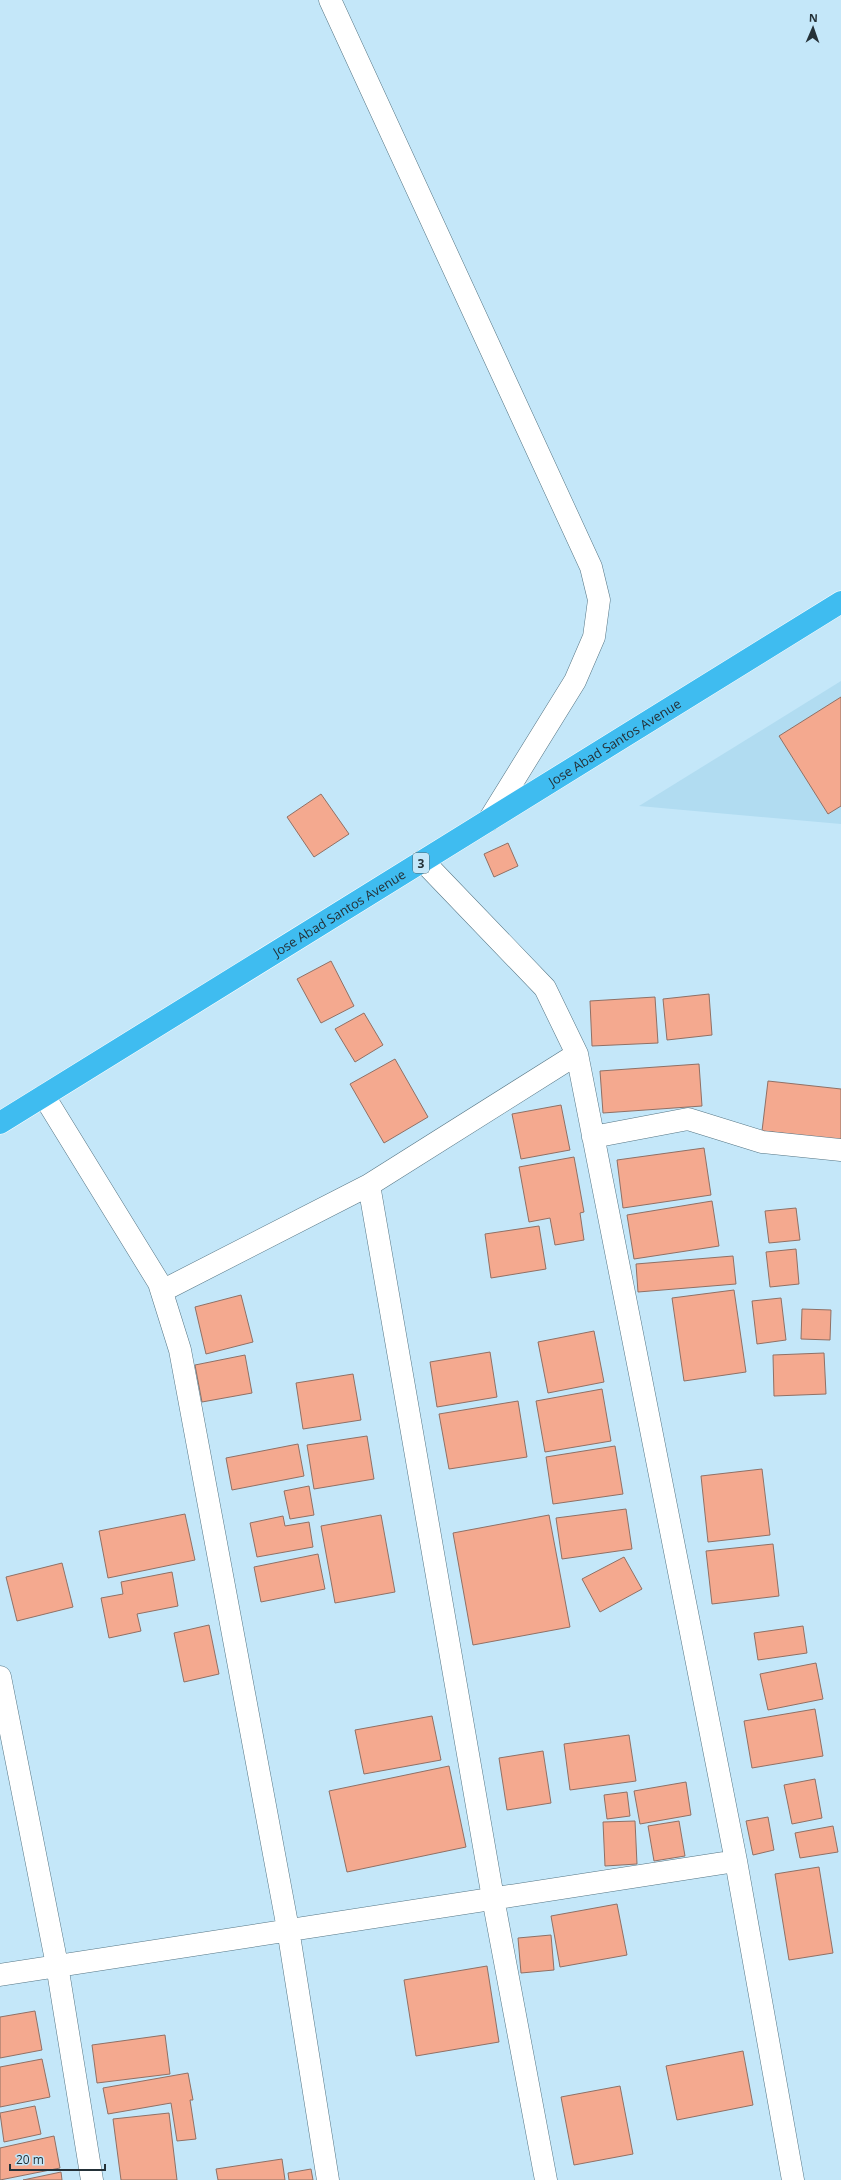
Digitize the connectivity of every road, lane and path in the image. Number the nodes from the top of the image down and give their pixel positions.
1 (330, 0) edge
2 (841, 602) edge
3 (489, 820) junction
4 (423, 861) junction
5 (577, 1054) junction
6 (44, 1096) junction
7 (0, 1123) edge
8 (593, 1137) junction
9 (841, 1150) edge
10 (369, 1185) junction
11 (162, 1291) junction
12 (0, 1677) edge
13 (736, 1861) junction
14 (493, 1898) junction
15 (288, 1929) junction
16 (56, 1965) junction
17 (0, 1975) edge
18 (92, 2180) edge
19 (328, 2180) edge
20 (546, 2180) edge
21 (792, 2180) edge

1 - 3 street
2 - 3 highway, Jose Abad Santos Avenue / 3
3 - 4 highway, Jose Abad Santos Avenue / 3
4 - 5 street
4 - 6 highway, Jose Abad Santos Avenue / 3
5 - 8 street
5 - 10 street
6 - 7 highway, Jose Abad Santos Avenue / 3
6 - 11 street
8 - 9 street
8 - 13 street
10 - 11 street
10 - 14 street
11 - 15 street
12 - 16 street
13 - 14 street
13 - 21 street
14 - 15 street
14 - 20 street
15 - 16 street
15 - 19 street
16 - 17 street
16 - 18 street

